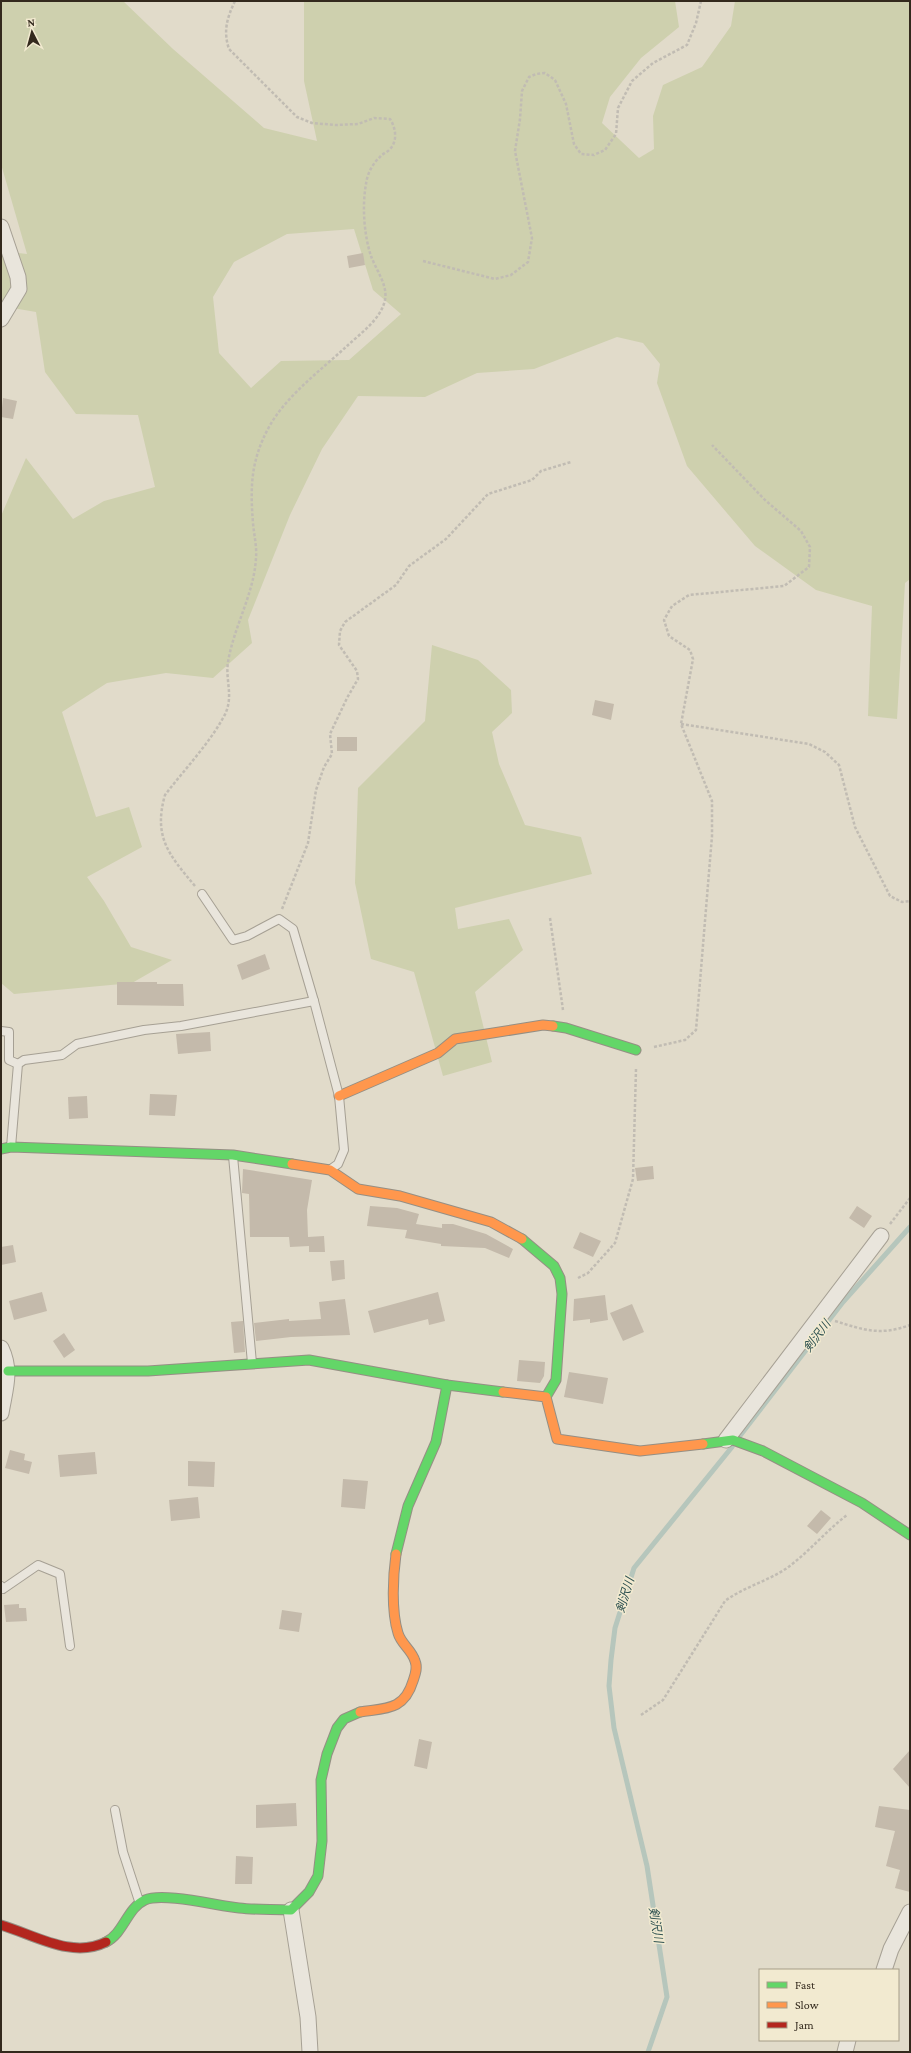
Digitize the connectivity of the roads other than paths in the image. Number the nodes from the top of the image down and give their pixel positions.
1 (1, 226) edge
2 (1, 319) edge
3 (202, 894) road end
4 (314, 1001) junction
5 (1, 1031) edge
6 (636, 1050) road end
7 (18, 1064) junction
8 (339, 1096) junction
9 (11, 1147) junction
10 (1, 1149) edge
11 (233, 1155) junction
12 (330, 1170) junction
13 (881, 1236) road end
14 (1, 1348) edge
15 (252, 1363) junction
16 (8, 1371) junction
17 (447, 1384) junction
18 (546, 1397) junction
19 (1, 1413) edge
20 (730, 1440) junction
21 (910, 1535) edge
22 (1, 1586) edge
23 (70, 1646) dead end
24 (115, 1810) dead end
25 (139, 1902) junction
26 (291, 1910) junction
27 (910, 1912) edge
28 (1, 1925) edge
29 (884, 1969) edge
30 (848, 2041) edge
31 (310, 2052) edge
32 (844, 2052) edge

1 - 2 street
3 - 4 lane
4 - 7 lane
4 - 8 lane
5 - 7 lane
6 - 8 street
7 - 9 lane
8 - 12 lane
9 - 10 street
9 - 11 street
11 - 12 street
11 - 15 lane
12 - 18 street
13 - 20 street
14 - 16 street
15 - 16 street
15 - 17 street
16 - 19 street
17 - 18 street
17 - 26 street
18 - 20 street
20 - 21 street
22 - 23 lane
24 - 25 lane
25 - 26 street
25 - 28 street
26 - 31 street
27 - 29 street
30 - 32 street

